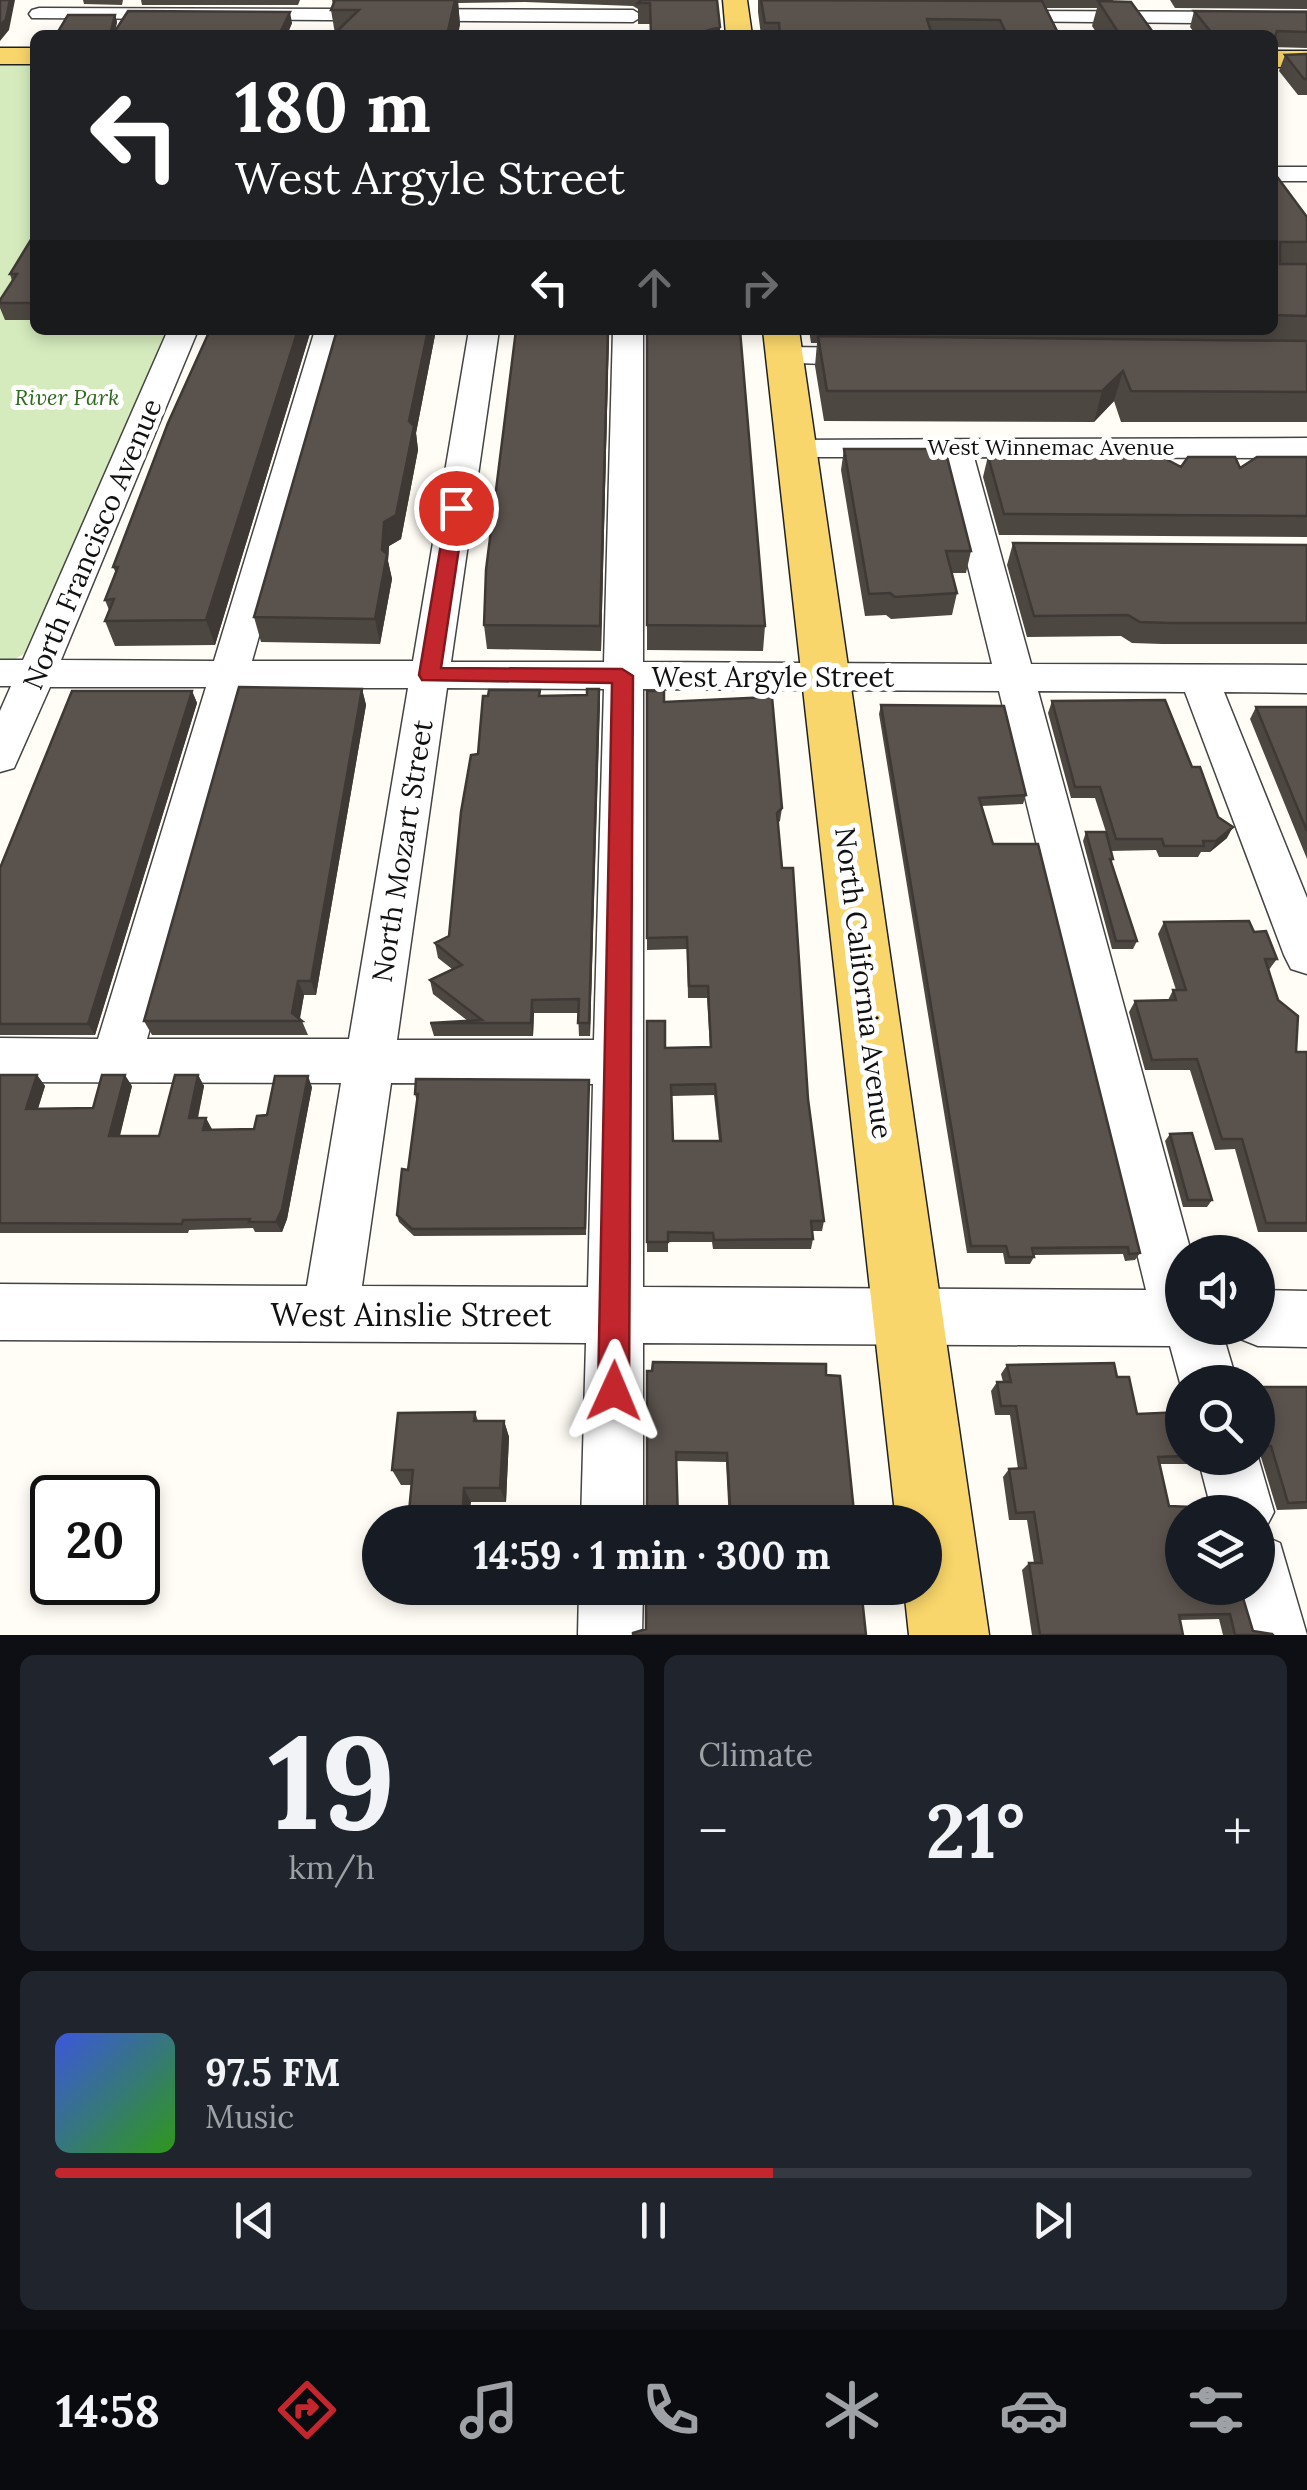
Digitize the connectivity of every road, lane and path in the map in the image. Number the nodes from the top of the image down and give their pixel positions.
1 (735, 0) edge
2 (41, 7) edge
3 (150, 7) edge
4 (1074, 9) edge
5 (1115, 9) edge
6 (318, 17) edge
7 (980, 17) edge
8 (1160, 18) edge
9 (1307, 18) edge
10 (633, 19) edge
11 (473, 24) dead end
12 (527, 25) edge
13 (557, 30) edge
14 (738, 30) edge
15 (30, 49) edge
16 (0, 56) edge
17 (1278, 59) edge
18 (1307, 59) edge
19 (1278, 174) edge
20 (1307, 174) edge
21 (1278, 183) edge
22 (1288, 197) edge
23 (181, 335) edge
24 (329, 335) edge
25 (483, 335) edge
26 (628, 335) edge
27 (782, 343) edge
28 (908, 357) edge
29 (795, 447) junction
30 (955, 447) junction
31 (1307, 448) edge
32 (981, 550) junction
33 (1020, 550) edge
34 (18, 673) edge
35 (229, 674) junction
36 (430, 675) junction
37 (622, 676) junction
38 (824, 677) junction
39 (1014, 678) junction
40 (1198, 679) junction
41 (1307, 679) edge
42 (0, 758) edge
43 (1307, 955) edge
44 (0, 1060) edge
45 (116, 1060) junction
46 (370, 1061) junction
47 (618, 1062) junction
48 (1165, 1246) edge
49 (0, 1312) edge
50 (330, 1314) junction
51 (614, 1315) junction
52 (907, 1317) junction
53 (1275, 1318) edge
54 (1307, 1318) edge
55 (1165, 1321) edge
56 (612, 1505) edge
57 (610, 1605) edge
58 (1268, 1605) edge
59 (610, 1635) edge
60 (949, 1635) edge
61 (1276, 1635) edge

1 - 14 main road
2 - 3 street
3 - 6 street
4 - 5 street
4 - 7 street
5 - 8 street
6 - 12 street
8 - 9 street
10 - 12 street
10 - 13 street
11 - 12 street
15 - 16 main road
17 - 18 main road
19 - 20 street
21 - 22 street
23 - 34 street, North Francisco Avenue
24 - 35 street
25 - 36 street, North Mozart Street
26 - 37 street
27 - 28 street
27 - 29 main road, North California Avenue
29 - 30 street, West Winnemac Avenue
29 - 38 main road, North California Avenue
30 - 31 street, West Winnemac Avenue
30 - 32 street
32 - 33 street
32 - 39 street
34 - 35 street, West Argyle Street
34 - 42 street, North Francisco Avenue
35 - 36 street, West Argyle Street
35 - 45 street
36 - 37 street, West Argyle Street
36 - 46 street, North Mozart Street
37 - 38 street, West Argyle Street
37 - 47 street
38 - 39 street, West Argyle Street
38 - 52 main road, North California Avenue
39 - 40 street, West Argyle Street
39 - 48 street
40 - 41 street, West Argyle Street
40 - 43 street
44 - 45 street
45 - 46 street
46 - 47 street
46 - 50 street, North Mozart Street
47 - 51 street
49 - 50 street, West Ainslie Street
50 - 51 street, West Ainslie Street
51 - 52 street, West Ainslie Street
51 - 56 street
52 - 55 street, West Ainslie Street
52 - 60 main road, North California Avenue
53 - 54 street
57 - 59 street
58 - 61 street

